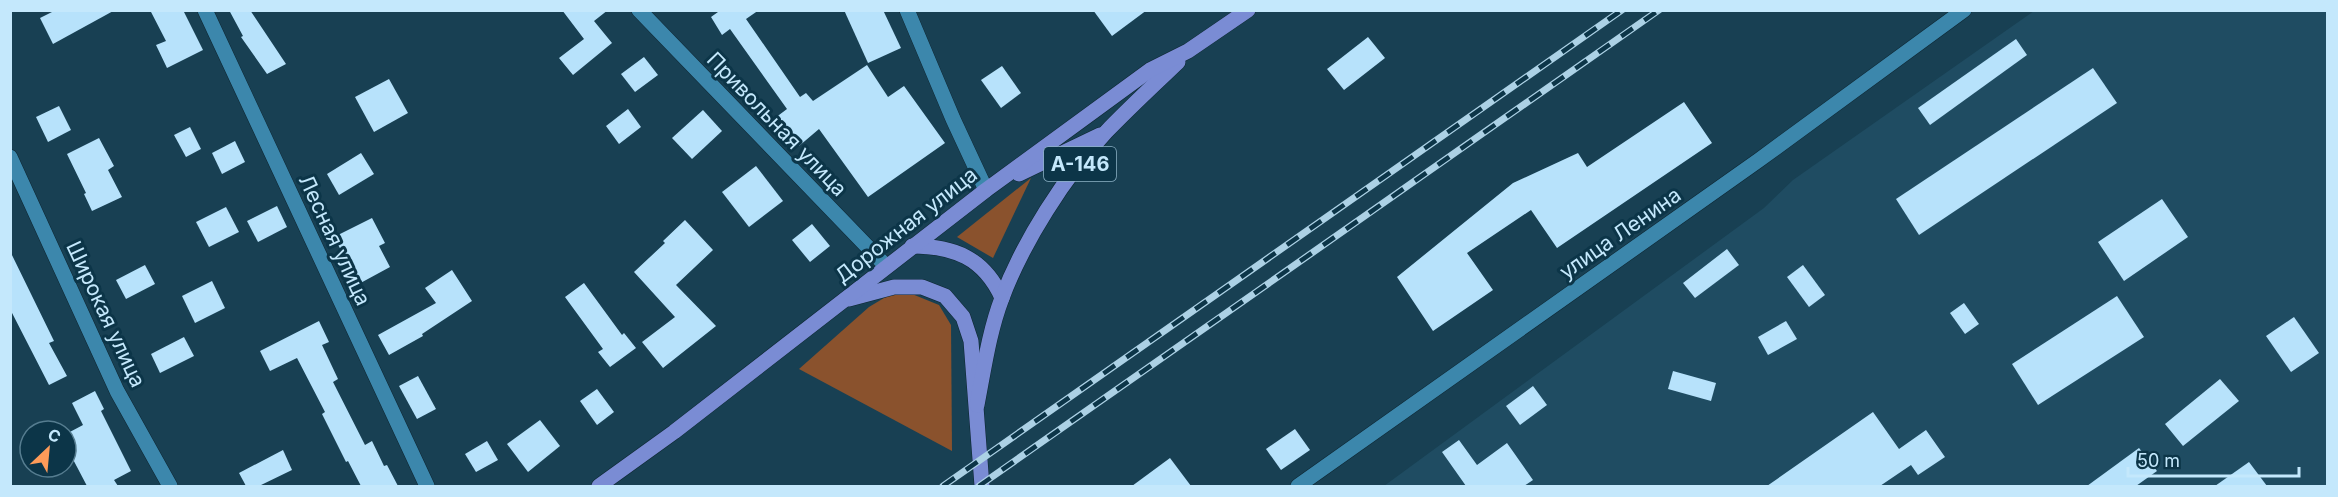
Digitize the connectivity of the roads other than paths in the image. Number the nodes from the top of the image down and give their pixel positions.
1 (205, 10) edge
2 (639, 10) edge
3 (907, 10) edge
4 (1248, 10) edge
5 (1964, 10) edge
6 (1188, 51) junction
7 (1105, 133) junction
8 (10, 157) edge
9 (986, 190) junction
10 (912, 246) junction
11 (885, 266) junction
12 (1002, 298) junction
13 (843, 300) junction
14 (977, 405) junction
15 (170, 486) edge
16 (428, 486) edge
17 (600, 486) edge
18 (982, 486) edge
19 (1298, 486) edge

1 - 16 street, Лесная улица
2 - 11 street, Привольная улица
3 - 9 street
4 - 6 main road, Дорожная улица / А-146
5 - 19 street, улица Ленина
6 - 7 main road, А-146
6 - 9 main road, Дорожная улица
7 - 9 main road
7 - 12 main road, А-146
8 - 15 street, Широкая улица
9 - 10 main road, Дорожная улица
10 - 11 main road, Дорожная улица
10 - 12 main road
11 - 13 main road, Дорожная улица
12 - 14 main road, А-146
13 - 14 main road
13 - 17 main road, Дорожная улица
14 - 18 main road, А-146

